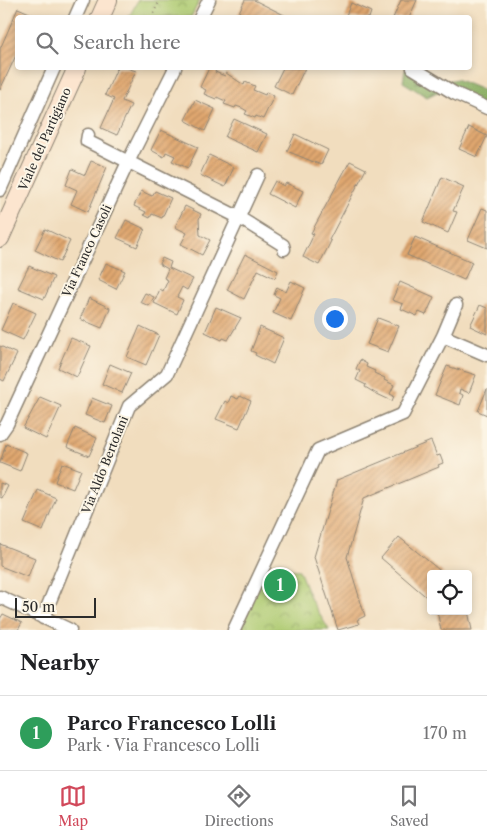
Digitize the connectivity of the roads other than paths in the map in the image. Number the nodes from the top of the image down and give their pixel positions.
1 (83, 0) edge
2 (108, 0) edge
3 (209, 0) edge
4 (76, 15) edge
5 (101, 15) edge
6 (202, 15) edge
7 (53, 70) edge
8 (76, 70) edge
9 (174, 70) edge
10 (415, 70) edge
11 (487, 108) edge
12 (88, 135) dead end
13 (128, 162) junction
14 (258, 174) dead end
15 (0, 190) edge
16 (238, 217) junction
17 (3, 231) edge
18 (284, 250) dead end
19 (0, 251) edge
20 (456, 304) dead end
21 (443, 336) junction
22 (487, 355) edge
23 (0, 434) edge
24 (1, 601) edge
25 (43, 618) junction
26 (62, 630) edge
27 (70, 630) edge
28 (234, 630) edge

1 - 4 street
2 - 5 main road
3 - 6 street
7 - 15 street
8 - 17 main road, Viale del Partigiano
9 - 13 street, Via Franco Casoli
10 - 11 street
12 - 13 street
13 - 16 street
13 - 23 street, Via Franco Casoli
14 - 16 street, Via Aldo Bertolani
16 - 18 street
16 - 25 street, Via Aldo Bertolani
17 - 19 main road, Viale del Partigiano
20 - 21 street
21 - 22 street
21 - 28 street
24 - 25 street
25 - 26 street
25 - 27 street

